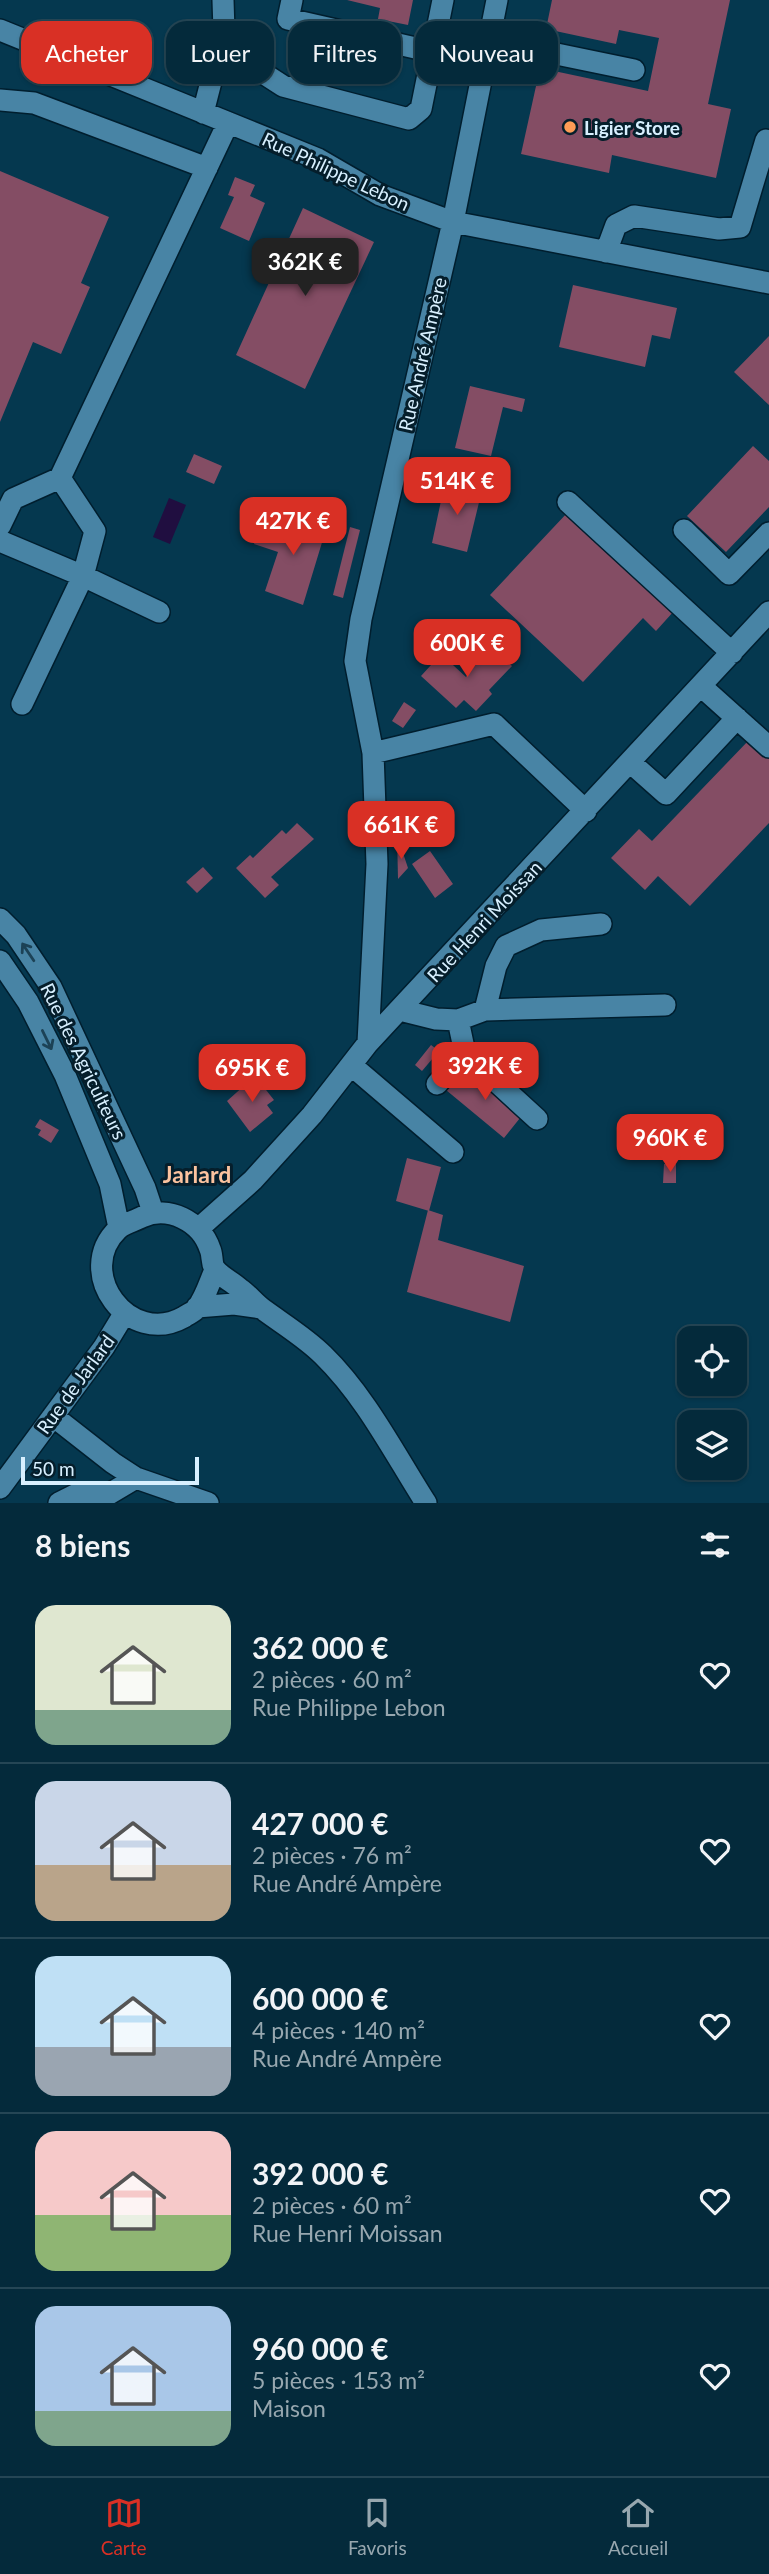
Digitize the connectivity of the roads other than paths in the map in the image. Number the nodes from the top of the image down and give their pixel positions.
1 (223, 0) edge
2 (292, 0) edge
3 (443, 0) edge
4 (497, 0) edge
5 (224, 21) edge
6 (439, 21) edge
7 (493, 21) edge
8 (0, 30) edge
9 (415, 48) edge
10 (558, 54) edge
11 (634, 70) dead end
12 (274, 80) edge
13 (210, 84) edge
14 (426, 84) edge
15 (480, 84) edge
16 (0, 100) edge
17 (203, 113) junction
18 (228, 123) junction
19 (766, 140) dead end
20 (207, 167) junction
21 (453, 222) junction
22 (606, 251) junction
23 (769, 283) edge
24 (60, 478) junction
25 (568, 502) dead end
26 (0, 526) edge
27 (684, 530) dead end
28 (769, 533) edge
29 (0, 541) edge
30 (83, 576) junction
31 (159, 612) dead end
32 (769, 612) edge
33 (732, 653) junction
34 (702, 687) junction
35 (22, 704) dead end
36 (737, 718) junction
37 (769, 747) edge
38 (373, 753) junction
39 (631, 763) junction
40 (586, 811) junction
41 (0, 919) edge
42 (601, 924) dead end
43 (0, 961) edge
44 (664, 1005) dead end
45 (400, 1010) junction
46 (485, 1010) junction
47 (458, 1020) junction
48 (368, 1043) junction
49 (465, 1053) junction
50 (351, 1065) junction
51 (437, 1084) dead end
52 (537, 1119) dead end
53 (453, 1152) dead end
54 (153, 1212) junction
55 (119, 1228) junction
56 (198, 1229) junction
57 (215, 1270) junction
58 (197, 1307) junction
59 (261, 1308) junction
60 (124, 1314) junction
61 (53, 1416) junction
62 (136, 1478) junction
63 (0, 1488) edge
64 (59, 1503) edge
65 (208, 1503) edge
66 (426, 1503) edge

1 - 5 street
2 - 9 street
3 - 6 street
4 - 7 street, Rue André Ampère
8 - 17 street, Rue Philippe Lebon
10 - 11 street
12 - 14 street
13 - 17 street
15 - 21 street, Rue André Ampère
16 - 20 street
17 - 18 street, Rue Philippe Lebon
18 - 20 street
18 - 21 street, Rue Philippe Lebon
19 - 22 street
20 - 24 street
21 - 22 street, Rue Philippe Lebon
21 - 38 street, Rue André Ampère
22 - 23 street, Rue Philippe Lebon
24 - 26 street
24 - 30 street
25 - 33 street
27 - 28 street
29 - 30 street
30 - 31 street
30 - 35 street
32 - 33 street, Rue Henri Moissan
33 - 34 street, Rue Henri Moissan
34 - 36 street
34 - 39 street, Rue Henri Moissan
36 - 37 street
36 - 39 street
38 - 40 street
38 - 48 street, Rue André Ampère
39 - 40 street, Rue Henri Moissan
40 - 45 street, Rue Henri Moissan
54 -> 41 street, Rue des Agriculteurs
42 - 46 street
43 -> 55 street, Rue des Agriculteurs
44 - 46 street
45 - 47 street
45 - 48 street, Rue Henri Moissan
46 - 47 street
47 - 49 street
48 - 50 street, Rue Henri Moissan
49 - 51 street
49 - 52 street
50 - 53 street
50 - 56 street, Rue Henri Moissan
54 - 55 street
54 - 56 street
55 - 60 street
56 - 57 street
57 - 58 street
57 - 59 street
58 - 59 street
58 - 60 street
59 - 66 street
60 - 61 street, Rue de Jarlard
61 - 62 street
61 - 63 street, Rue de Jarlard
62 - 64 street
62 - 65 street

